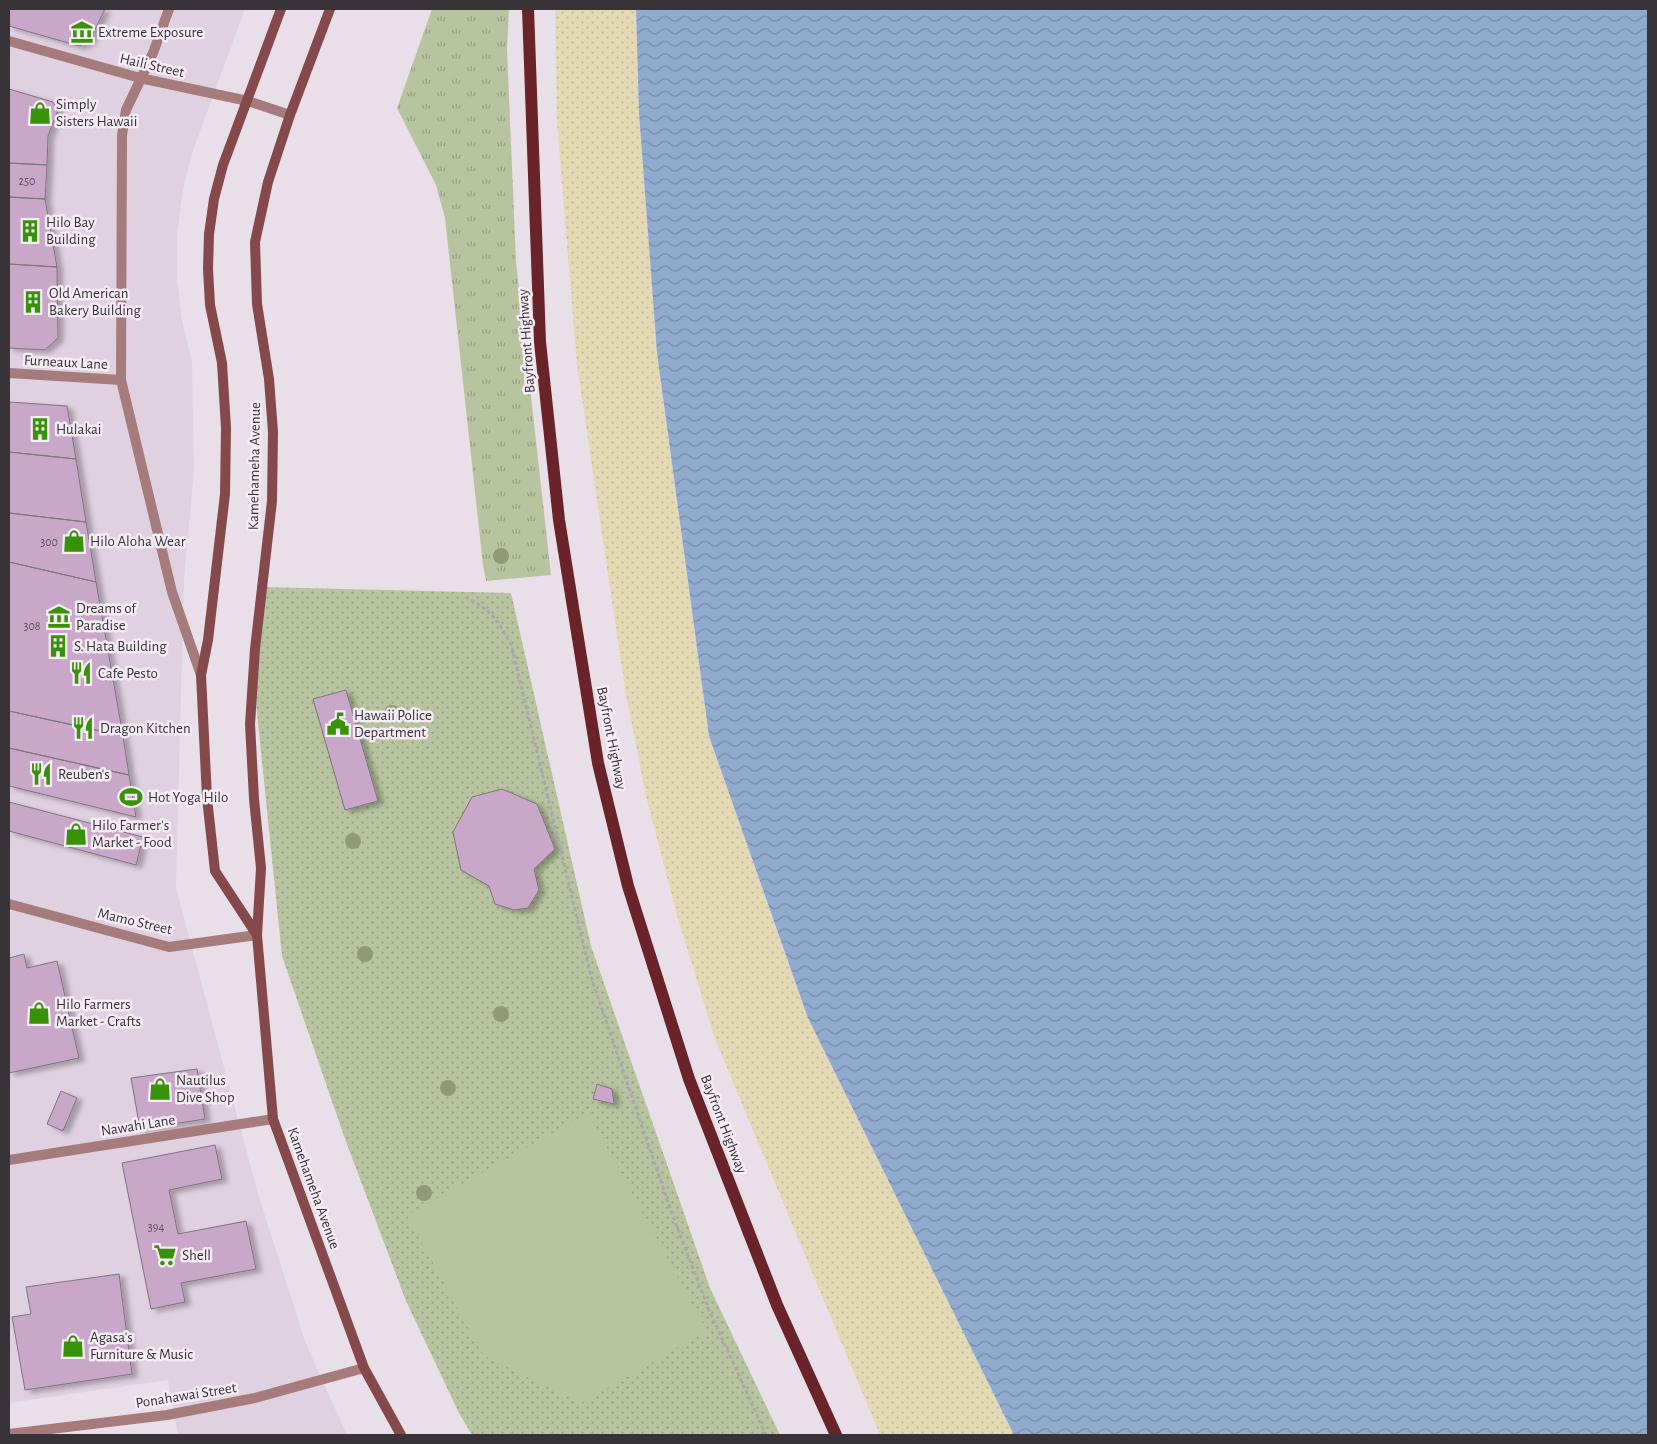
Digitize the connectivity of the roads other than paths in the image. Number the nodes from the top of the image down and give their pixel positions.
1 (169, 9) edge
2 (281, 9) edge
3 (330, 9) edge
4 (528, 9) edge
5 (9, 41) edge
6 (140, 78) junction
7 (248, 101) junction
8 (290, 115) junction
9 (9, 373) edge
10 (121, 380) junction
11 (201, 675) junction
12 (9, 904) edge
13 (257, 935) junction
14 (273, 1120) junction
15 (9, 1160) edge
16 (364, 1368) junction
17 (9, 1434) edge
18 (401, 1435) edge
19 (836, 1435) edge

1 - 6 street, Kamehameha Avenue
2 - 7 main road, Kamehameha Avenue
3 - 8 main road, Kamehameha Avenue
4 - 19 main road, Bayfront Highway
5 - 6 street, Haili Street
6 - 7 street, Haili Street
6 - 10 street, Kamehameha Avenue
7 - 8 street, Haili Street
7 - 11 main road, Kamehameha Avenue
8 - 13 main road, Kamehameha Avenue
9 - 10 street, Furneaux Lane
10 - 11 street, Kamehameha Avenue
11 - 13 main road, Kamehameha Avenue
12 - 13 street, Mamo Street
13 - 14 main road, Kamehameha Avenue
14 - 15 street, Nawahi Lane
14 - 16 main road, Kamehameha Avenue
16 - 17 street, Ponahawai Street
16 - 18 main road, Kamehameha Avenue

